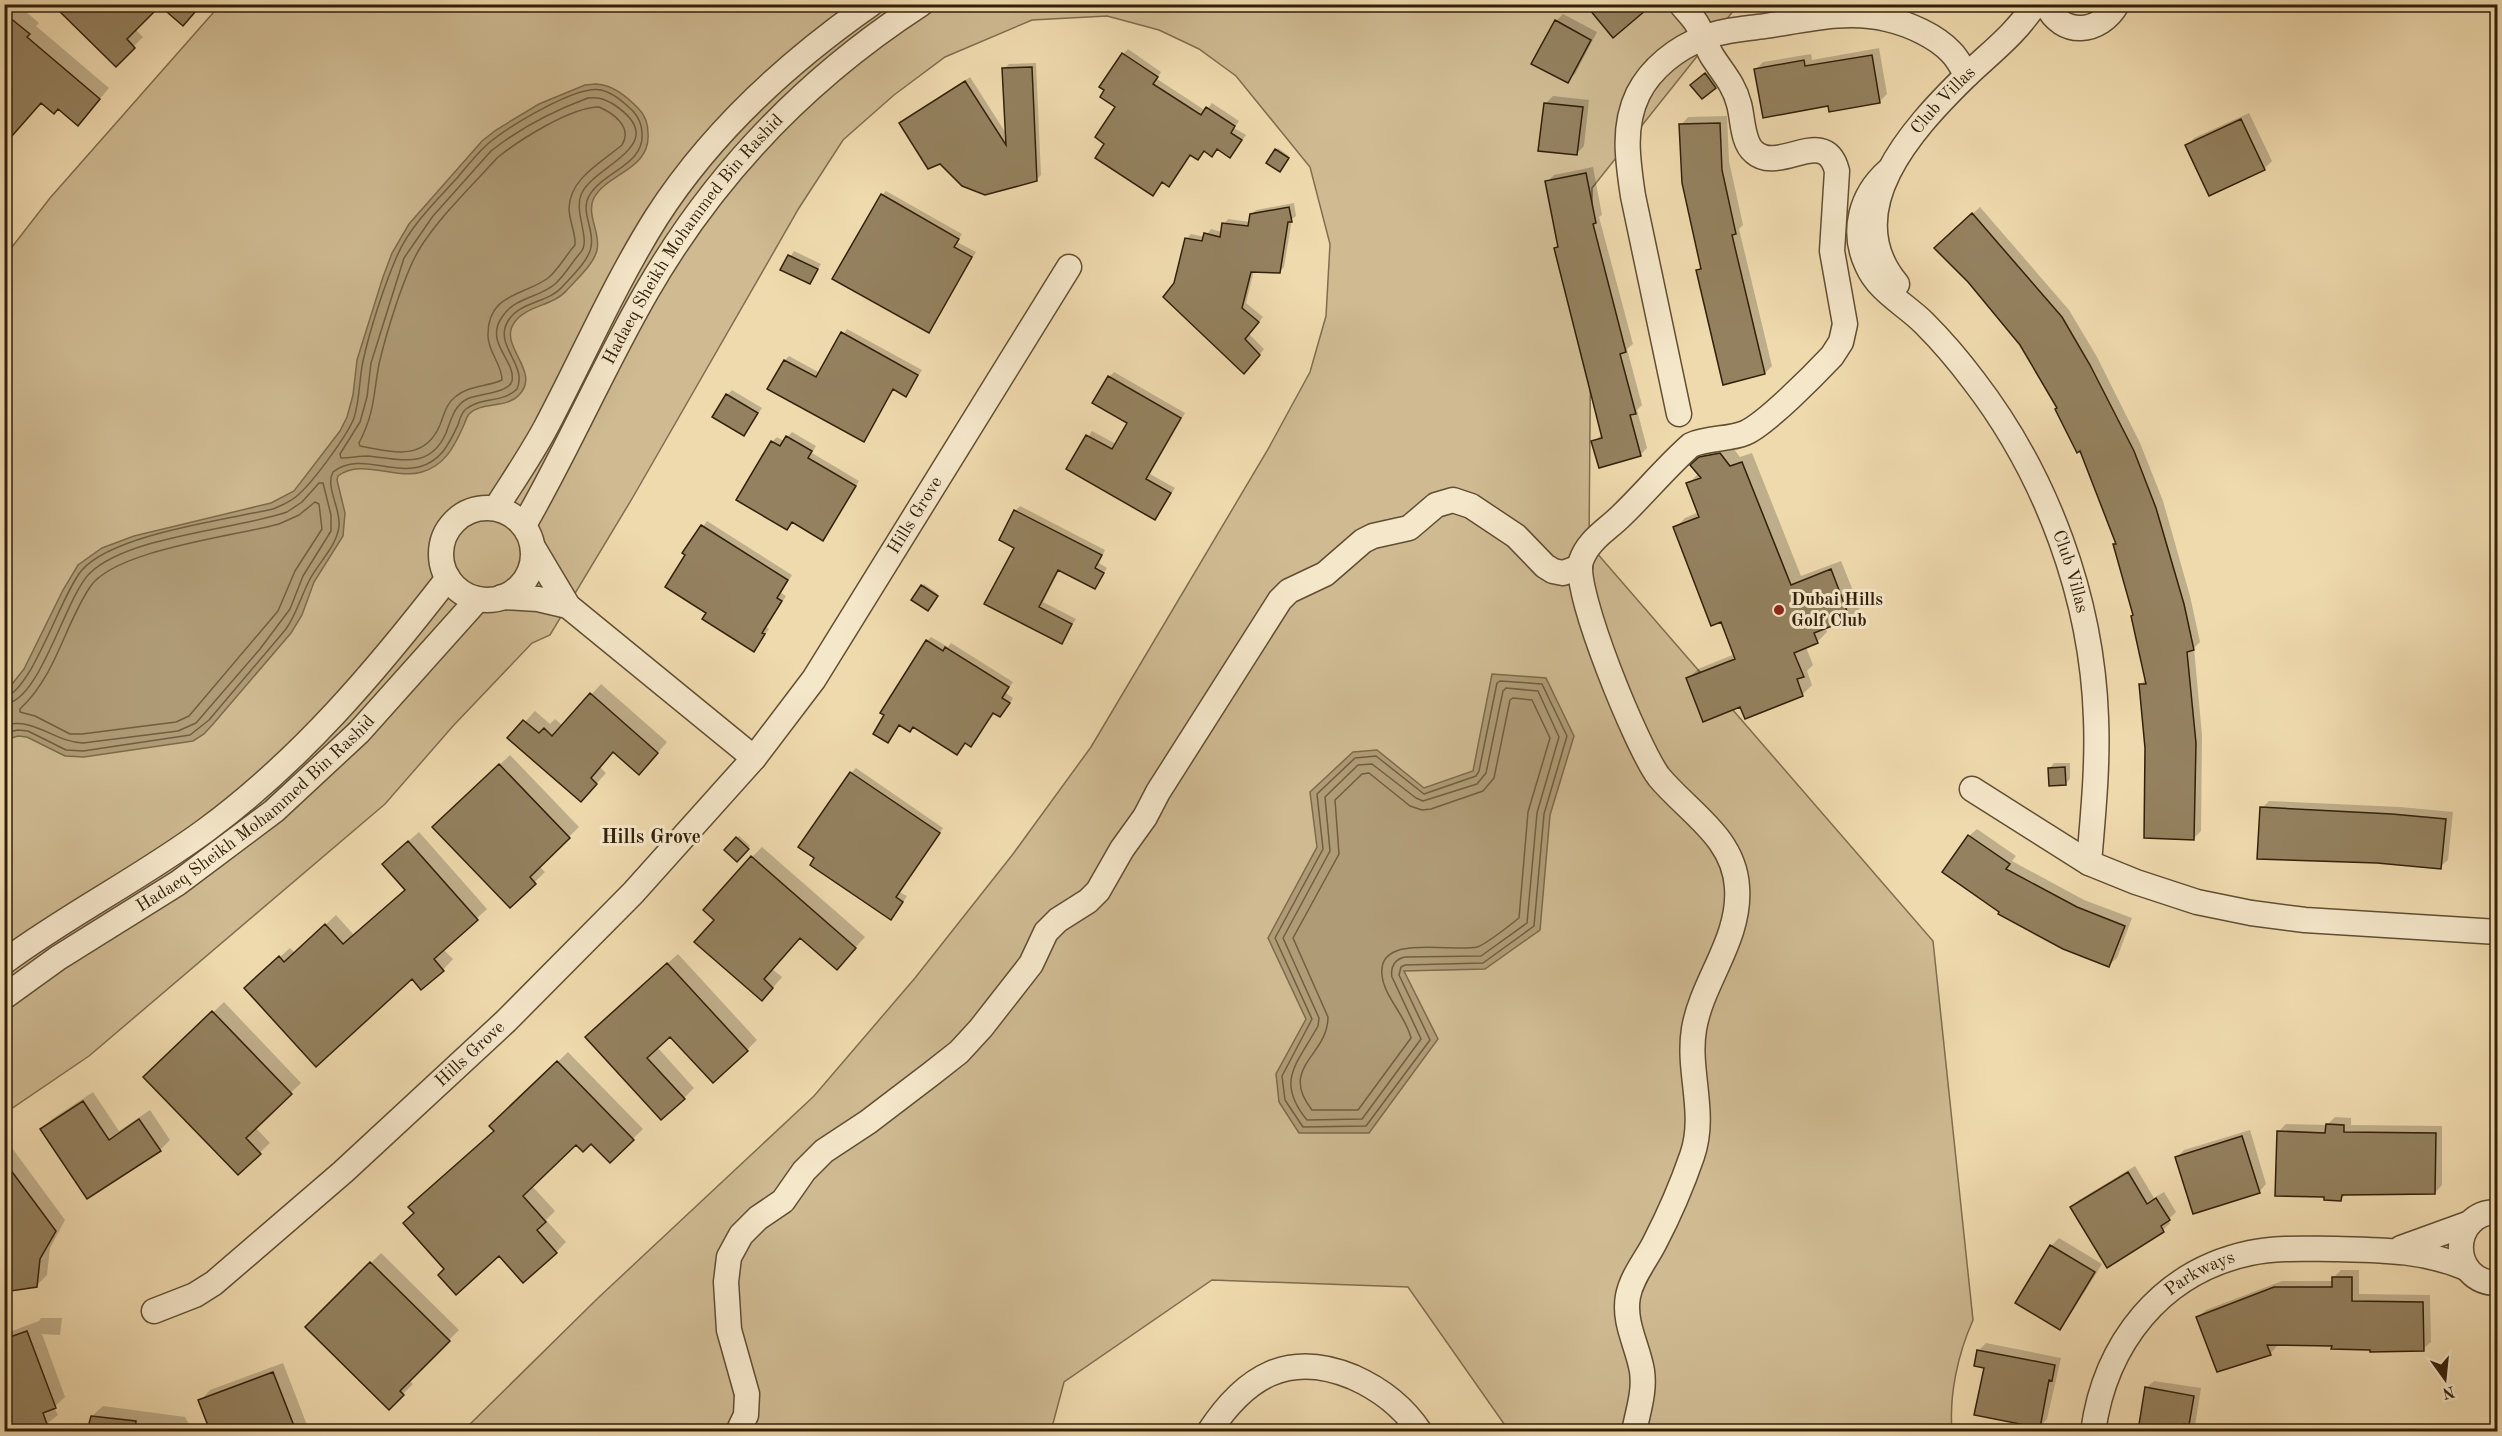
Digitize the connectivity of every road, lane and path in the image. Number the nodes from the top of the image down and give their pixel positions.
1 (871, 4) edge
2 (921, 4) edge
3 (1681, 4) edge
4 (2035, 4) edge
5 (2118, 4) edge
6 (2052, 12) edge
7 (1703, 38) junction
8 (2009, 38) junction
9 (1967, 75) junction
10 (1888, 171) junction
11 (1861, 245) junction
12 (1832, 252) junction
13 (1069, 267) dead end
14 (1922, 321) junction
15 (1678, 414) dead end
16 (496, 508) junction
17 (524, 525) junction
18 (534, 549) junction
19 (1580, 567) junction
20 (448, 578) junction
21 (502, 597) junction
22 (478, 599) junction
23 (568, 606) junction
24 (754, 758) junction
25 (1972, 789) dead end
26 (2089, 863) junction
27 (2498, 932) edge
28 (4, 962) edge
29 (4, 997) edge
30 (2496, 1208) edge
31 (2470, 1223) junction
32 (2396, 1250) junction
33 (2466, 1268) junction
34 (2498, 1283) edge
35 (153, 1311) dead end
36 (738, 1431) edge
37 (1209, 1431) edge
38 (1420, 1431) edge
39 (1634, 1431) edge
40 (2093, 1431) edge

1 - 16 street, Hadaeq Sheikh Mohammed Bin Rashid
2 - 17 street, Hadaeq Sheikh Mohammed Bin Rashid
3 - 7 street
4 - 8 street
5 - 6 street
6 - 8 street
7 - 9 street
7 - 12 street
7 - 15 street
8 - 9 street, Club Villas
9 - 10 street, Club Villas
10 - 11 street, Club Villas
10 - 14 street, Club Villas
11 - 12 street
11 - 14 street, Club Villas
12 - 19 street
13 - 24 street, Hills Grove
14 - 26 street, Club Villas
16 - 17 street
16 - 20 street
17 - 18 street
18 - 21 street
18 - 23 street
19 - 36 street
19 - 39 street
20 - 22 street
20 - 28 street, Hadaeq Sheikh Mohammed Bin Rashid
21 - 22 street
21 - 23 street
22 - 29 street, Hadaeq Sheikh Mohammed Bin Rashid
23 - 24 street
24 - 35 street, Hills Grove
25 - 26 street
26 - 27 street
30 - 31 street, Parkways
31 - 32 street, Parkways
31 - 33 street
32 - 33 street, Parkways
32 - 40 street, Parkways
33 - 34 street, Parkways
37 - 38 street

